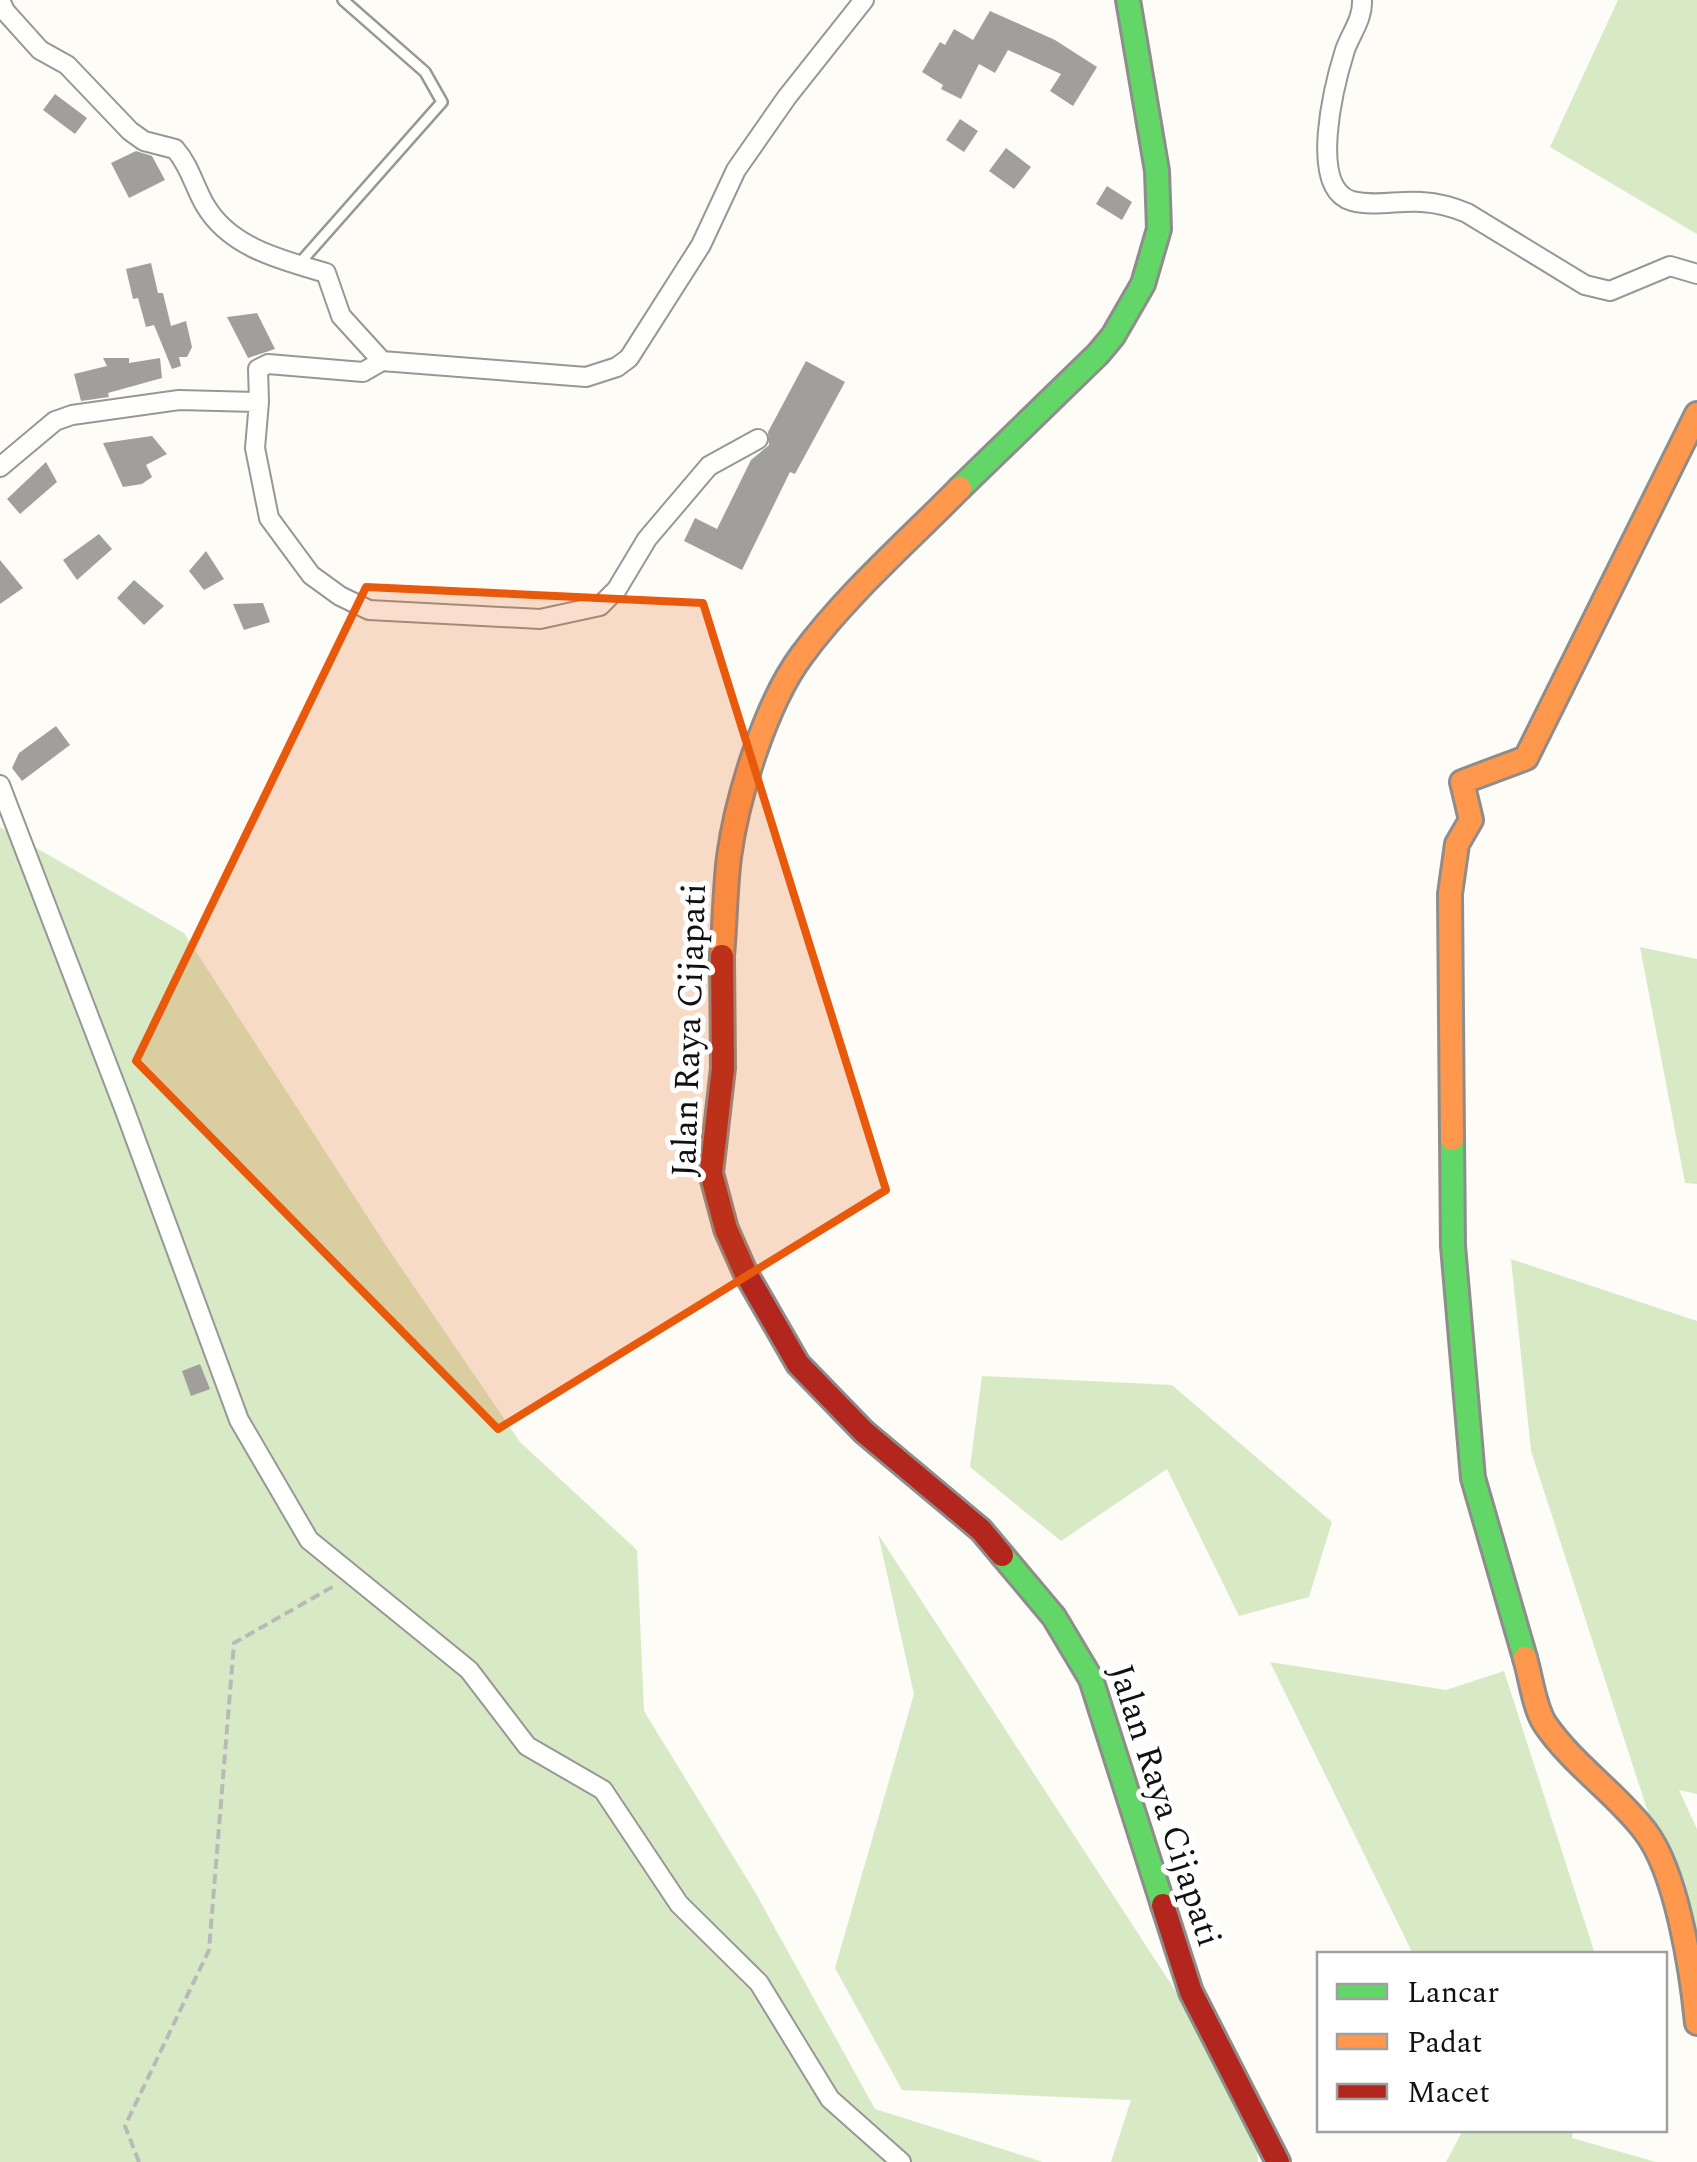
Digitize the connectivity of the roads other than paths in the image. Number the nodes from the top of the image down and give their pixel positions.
1 (0, 0) edge
2 (343, 0) edge
3 (864, 0) edge
4 (1128, 0) edge
5 (1362, 0) edge
6 (298, 265) junction
7 (1697, 274) edge
8 (382, 361) junction
9 (259, 402) junction
10 (1697, 414) edge
11 (758, 439) dead end
12 (0, 467) edge
13 (0, 785) edge
14 (1697, 2022) edge
15 (901, 2162) edge
16 (1278, 2162) edge

1 - 6 street
2 - 6 lane
3 - 8 street
4 - 16 main road, Jalan Raya Cijapati
5 - 7 street
6 - 8 street
8 - 9 street
9 - 11 street
9 - 12 street
10 - 14 main road
13 - 15 street

